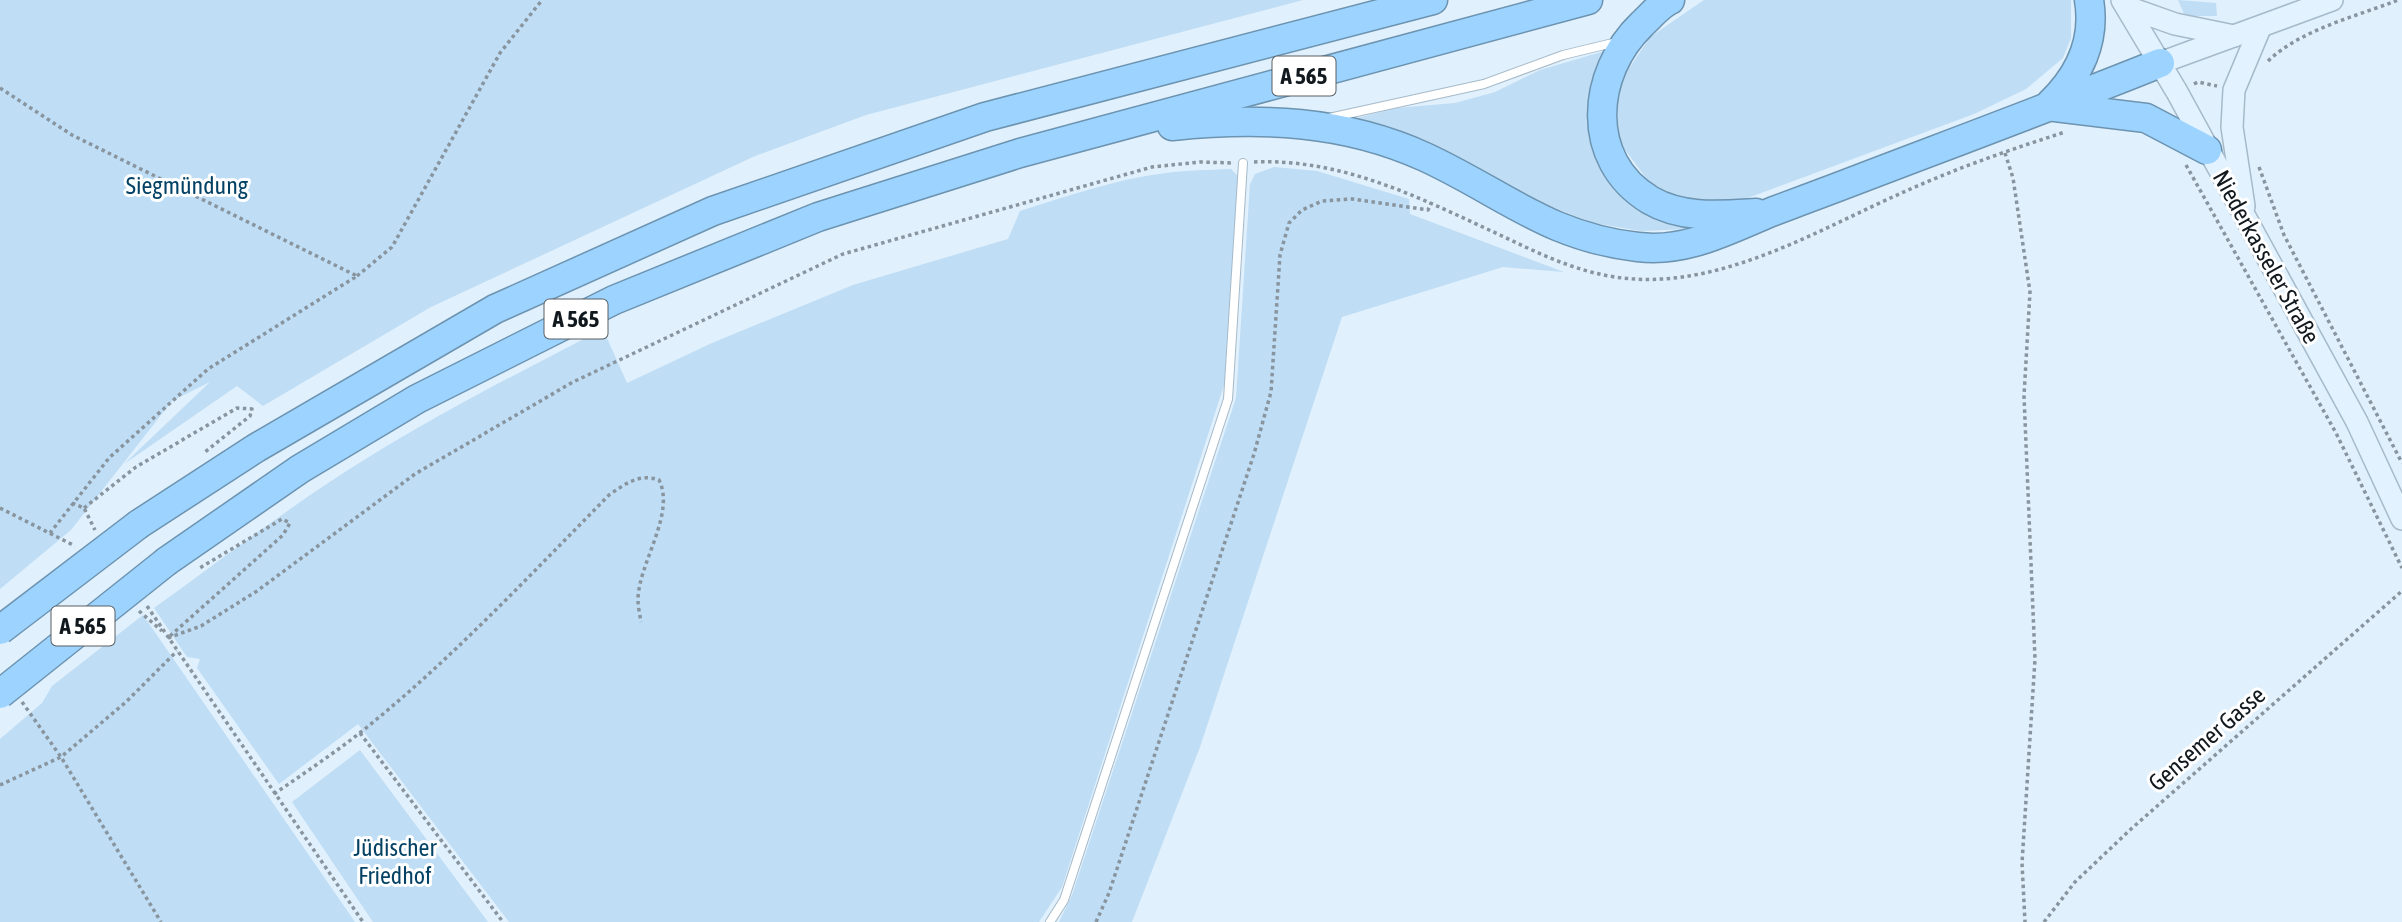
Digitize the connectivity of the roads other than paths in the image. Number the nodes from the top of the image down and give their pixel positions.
1 (1353, 0) edge
2 (1433, 0) edge
3 (1588, 0) edge
4 (1671, 0) edge
5 (2089, 0) edge
6 (2333, 0) edge
7 (2125, 4) edge
8 (2260, 28) junction
9 (2236, 36) junction
10 (1626, 40) junction
11 (1231, 53) junction
12 (2160, 64) junction
13 (2048, 106) junction
14 (1305, 124) junction
15 (2207, 150) junction
16 (1020, 153) junction
17 (1243, 163) road end
18 (1773, 212) junction
19 (2246, 222) junction
20 (2402, 519) edge
21 (0, 630) edge
22 (8, 693) edge
23 (1050, 922) edge

1 - 11 highway
2 - 11 highway, A 565
3 - 16 highway, A 565
4 - 10 highway
5 - 13 highway
6 - 8 main road
7 - 9 main road
7 - 12 main road, Niederkasseler Straße
8 - 9 main road
8 - 19 main road
9 - 12 main road
10 - 14 lane
10 - 18 highway
11 - 21 highway, A 565, bridge
12 - 13 highway
12 - 15 main road, Niederkasseler Straße
13 - 15 highway
13 - 18 highway
14 - 16 highway
14 - 18 highway
15 - 19 main road, Niederkasseler Straße
16 - 22 highway, A 565, bridge
17 - 23 lane
19 - 20 main road, Niederkasseler Straße

